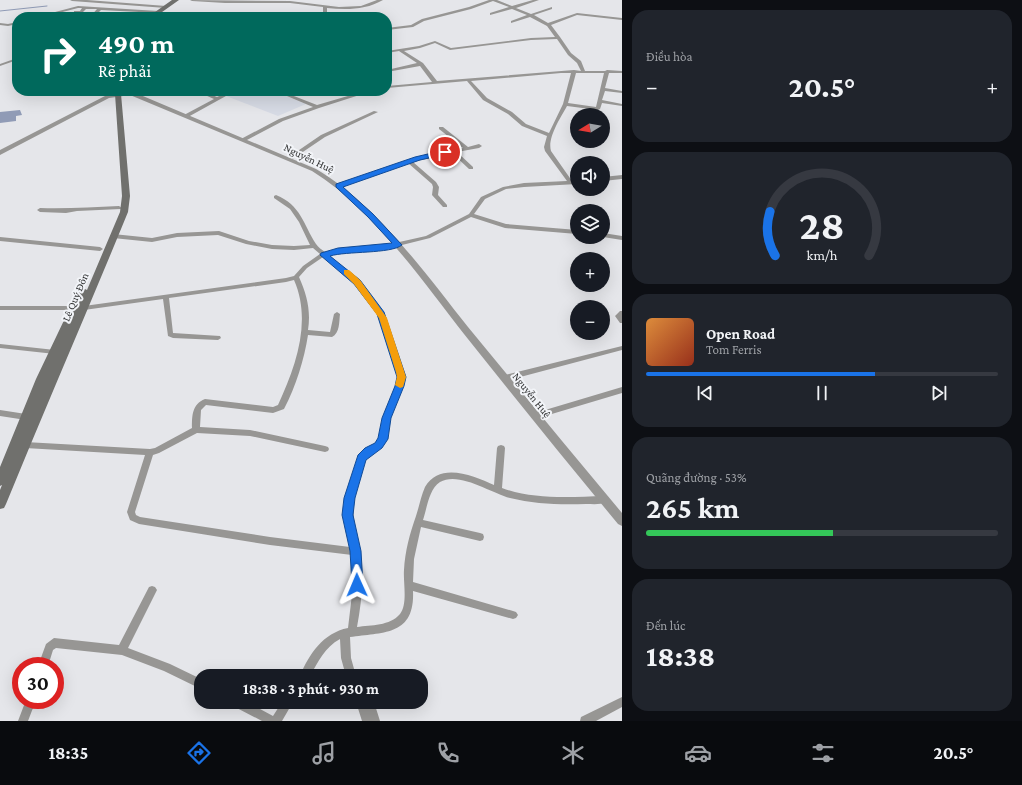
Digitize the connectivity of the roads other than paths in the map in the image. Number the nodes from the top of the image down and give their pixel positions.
1 (72, 0) edge
2 (94, 0) edge
3 (176, 0) edge
4 (192, 0) edge
5 (381, 0) edge
6 (494, 0) edge
7 (537, 0) edge
8 (302, 1) edge
9 (111, 2) junction
10 (166, 7) junction
11 (325, 7) junction
12 (86, 8) junction
13 (512, 8) junction
14 (551, 8) dead end
15 (102, 9) junction
16 (56, 12) edge
17 (75, 12) dead end
18 (98, 12) edge
19 (158, 12) joint
20 (325, 12) edge
21 (491, 14) dead end
22 (530, 16) junction
23 (622, 19) edge
24 (512, 22) dead end
25 (0, 24) edge
26 (12, 24) edge
27 (548, 25) junction
28 (392, 28) edge
29 (559, 38) junction
30 (400, 50) junction
31 (392, 51) edge
32 (12, 61) edge
33 (422, 64) junction
34 (0, 65) edge
35 (392, 70) edge
36 (574, 71) junction
37 (583, 71) junction
38 (607, 71) junction
39 (622, 72) edge
40 (468, 80) junction
41 (435, 82) junction
42 (392, 86) edge
43 (603, 89) junction
44 (622, 92) edge
45 (107, 96) edge
46 (114, 96) edge
47 (140, 96) edge
48 (210, 96) edge
49 (223, 96) edge
50 (290, 96) edge
51 (353, 96) edge
52 (217, 99) junction
53 (600, 101) junction
54 (565, 104) junction
55 (622, 105) edge
56 (317, 107) junction
57 (376, 112) dead end
58 (186, 116) junction
59 (440, 128) dead end
60 (550, 135) junction
61 (243, 140) junction
62 (479, 146) dead end
63 (467, 148) junction
64 (453, 151) junction
65 (0, 153) edge
66 (288, 159) junction
67 (409, 161) junction
68 (121, 165) junction
69 (471, 168) dead end
70 (622, 177) edge
71 (610, 178) edge
72 (570, 182) joint
73 (338, 186) junction
74 (276, 198) dead end
75 (445, 206) dead end
76 (118, 208) junction
77 (40, 210) dead end
78 (471, 215) junction
79 (570, 231) edge
80 (113, 236) junction
81 (610, 236) edge
82 (0, 238) edge
83 (622, 238) edge
84 (398, 245) junction
85 (314, 246) junction
86 (100, 250) junction
87 (324, 255) junction
88 (296, 277) junction
89 (166, 296) junction
90 (0, 308) edge
91 (80, 308) junction
92 (622, 313) edge
93 (337, 314) dead end
94 (622, 321) edge
95 (304, 332) junction
96 (218, 338) dead end
97 (0, 346) edge
98 (622, 348) edge
99 (55, 352) junction
100 (505, 378) junction
101 (622, 390) edge
102 (0, 412) edge
103 (535, 416) junction
104 (26, 417) junction
105 (196, 430) junction
106 (25, 445) junction
107 (501, 448) dead end
108 (325, 449) dead end
109 (150, 452) junction
110 (0, 481) edge
111 (498, 490) junction
112 (604, 500) junction
113 (0, 504) edge
114 (622, 521) edge
115 (419, 522) junction
116 (480, 537) dead end
117 (356, 551) junction
118 (408, 585) junction
119 (152, 590) dead end
120 (513, 615) dead end
121 (348, 632) junction
122 (122, 650) junction
123 (46, 657) edge
124 (308, 669) edge
125 (349, 669) edge
126 (194, 680) edge
127 (622, 702) edge
128 (28, 709) edge
129 (250, 709) edge
130 (284, 709) edge
131 (363, 709) edge
132 (371, 709) edge
133 (23, 721) edge
134 (272, 721) edge
135 (276, 721) edge
136 (367, 721) edge
137 (375, 721) edge
138 (585, 721) edge

1 - 2 street
2 - 9 street
3 - 10 main road
4 - 8 street
5 - 11 street
6 - 13 street
6 - 28 street
7 - 13 street
8 - 11 street
9 - 10 street
9 - 15 street
10 - 19 main road
11 - 20 street
12 - 15 street
12 - 16 street
12 - 17 street
13 - 21 street
13 - 22 street
14 - 22 street
15 - 18 street
15 - 19 street
22 - 24 street
22 - 27 street
23 - 27 street
25 - 26 street
27 - 29 street
29 - 30 street
29 - 37 street
30 - 31 street
30 - 33 street
32 - 34 street
33 - 35 street
33 - 41 street
36 - 37 street
36 - 40 street
36 - 54 street
37 - 38 street
38 - 39 street
38 - 43 street
40 - 41 street
40 - 60 street
41 - 42 street
43 - 44 street
43 - 53 street
45 - 65 street
46 - 68 main road, Lê Quý Đôn
47 - 58 street, Nguyễn Huệ
48 - 52 street
49 - 52 street
50 - 56 street
51 - 56 street
52 - 58 street
53 - 54 street
53 - 55 street
54 - 60 street
56 - 61 street
57 - 66 street
58 - 61 street, Nguyễn Huệ
59 - 63 street
60 - 72 street
61 - 66 street, Nguyễn Huệ
62 - 63 street
63 - 64 street
64 - 67 street
64 - 69 street
66 - 73 street, Nguyễn Huệ
67 - 73 street
67 - 75 street
68 - 76 main road, Lê Quý Đôn
68 - 80 main road, Lê Quý Đôn
70 - 71 street
72 - 78 street
73 - 84 street, Nguyễn Huệ
74 - 85 street
76 - 77 street
76 - 86 main road, Lê Quý Đôn
78 - 79 street
78 - 84 street
80 - 85 street
80 - 91 main road, Lê Quý Đôn
81 - 83 street
82 - 86 street
84 - 87 street
84 - 100 street, Nguyễn Huệ
85 - 87 street
86 - 91 main road, Lê Quý Đôn
87 - 88 street
87 - 117 street
88 - 89 street
88 - 95 street
89 - 91 street
89 - 96 street
90 - 91 street
91 - 99 main road, Lê Quý Đôn
91 - 106 main road, Lê Quý Đôn
92 - 94 street
93 - 95 street
95 - 105 street
97 - 99 street
98 - 100 street
99 - 104 main road, Lê Quý Đôn
100 - 103 street, Nguyễn Huệ
101 - 103 street
102 - 104 street
103 - 112 street, Nguyễn Huệ
104 - 110 main road, Lê Quý Đôn
105 - 108 street
105 - 109 street
106 - 109 street
106 - 113 main road, Lê Quý Đôn
107 - 111 street
109 - 117 street
111 - 112 street
111 - 115 street
112 - 114 street, Nguyễn Huệ
115 - 116 street
115 - 118 street
117 - 121 street
118 - 120 street
118 - 121 street
119 - 122 street
121 - 124 street
121 - 125 street
122 - 123 street
122 - 126 street
127 - 138 street
128 - 133 street
129 - 134 street
130 - 135 street
131 - 136 street
132 - 137 street

